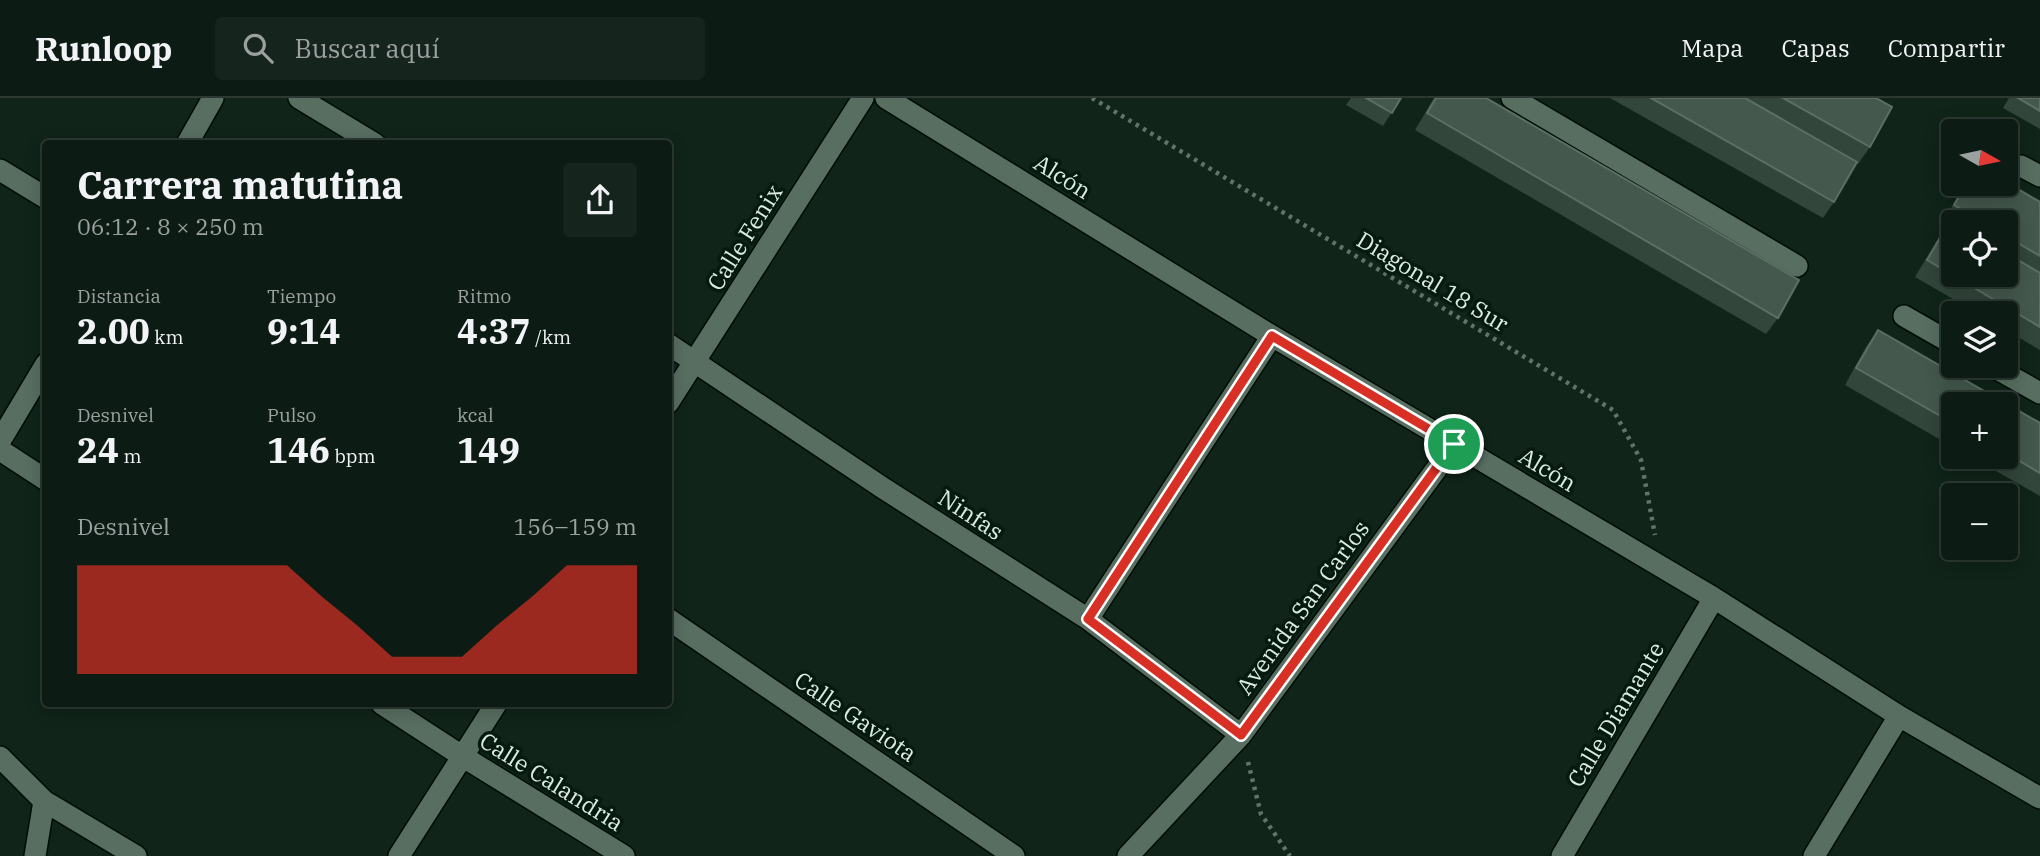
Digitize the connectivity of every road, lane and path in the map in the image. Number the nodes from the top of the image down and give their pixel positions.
1 (213, 98) edge
2 (299, 98) edge
3 (863, 98) edge
4 (886, 98) edge
5 (1092, 98) edge
6 (1512, 98) edge
7 (189, 140) edge
8 (368, 140) edge
9 (0, 170) edge
10 (42, 196) edge
11 (1797, 266) dead end
12 (1904, 316) dead end
13 (1272, 336) junction
14 (1941, 337) edge
15 (672, 347) edge
16 (695, 363) junction
17 (42, 371) edge
18 (2013, 378) edge
19 (2040, 393) edge
20 (672, 397) edge
21 (0, 441) edge
22 (1454, 444) junction
23 (0, 450) edge
24 (42, 477) edge
25 (1661, 567) junction
26 (1714, 598) junction
27 (1088, 619) junction
28 (672, 622) edge
29 (388, 707) edge
30 (494, 707) edge
31 (1899, 716) junction
32 (1241, 735) junction
33 (462, 756) junction
34 (0, 757) edge
35 (2040, 798) edge
36 (44, 801) junction
37 (35, 856) edge
38 (136, 856) edge
39 (399, 856) edge
40 (624, 856) edge
41 (1014, 856) edge
42 (1128, 856) edge
43 (1290, 856) edge
44 (1562, 856) edge
45 (1814, 856) edge

1 - 7 street
2 - 8 street
3 - 16 street, Calle Fenix
4 - 13 street, Alcón
5 - 25 path, Diagonal 18 Sur
6 - 11 street
9 - 10 street
12 - 14 street
13 - 22 street, Alcón
13 - 27 street
15 - 16 street, Ninfas
16 - 20 street, Calle Fenix
16 - 27 street, Ninfas
17 - 21 street
18 - 19 street
22 - 25 street, Alcón
22 - 32 street, Avenida San Carlos
23 - 24 street
25 - 26 street, Alcón
26 - 31 street, Alcón
26 - 44 street, Calle Diamante
27 - 32 street, Ninfas
28 - 41 street, Calle Gaviota
29 - 33 street, Calle Calandria
30 - 33 street
31 - 35 street, Alcón
31 - 45 street
32 - 42 street, Avenida San Carlos
32 - 43 path
33 - 39 street
33 - 40 street, Calle Calandria
34 - 36 street
36 - 37 street
36 - 38 street

